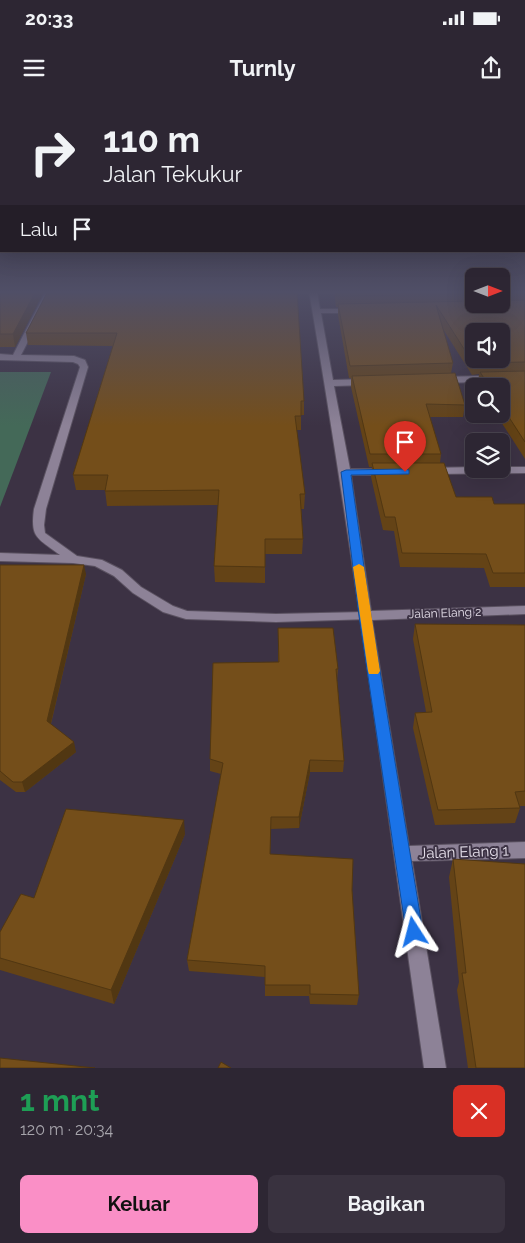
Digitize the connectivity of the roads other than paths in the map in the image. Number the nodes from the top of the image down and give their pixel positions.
1 (26, 336) edge
2 (321, 336) edge
3 (16, 356) junction
4 (0, 357) edge
5 (525, 378) edge
6 (427, 381) edge
7 (378, 382) edge
8 (329, 383) junction
9 (525, 470) edge
10 (346, 472) junction
11 (395, 472) edge
12 (415, 472) edge
13 (0, 557) edge
14 (73, 559) junction
15 (525, 610) edge
16 (365, 616) junction
17 (525, 850) edge
18 (402, 854) junction
19 (435, 1068) edge

1 - 3 street
2 - 8 street
3 - 4 street
3 - 14 street
5 - 6 street
7 - 8 street
8 - 10 street
9 - 12 street
10 - 11 street
10 - 16 street
13 - 14 street, Jalan Elang 2
14 - 16 street, Jalan Elang 2
15 - 16 street, Jalan Elang 2
16 - 18 street
17 - 18 street, Jalan Elang 1
18 - 19 street

